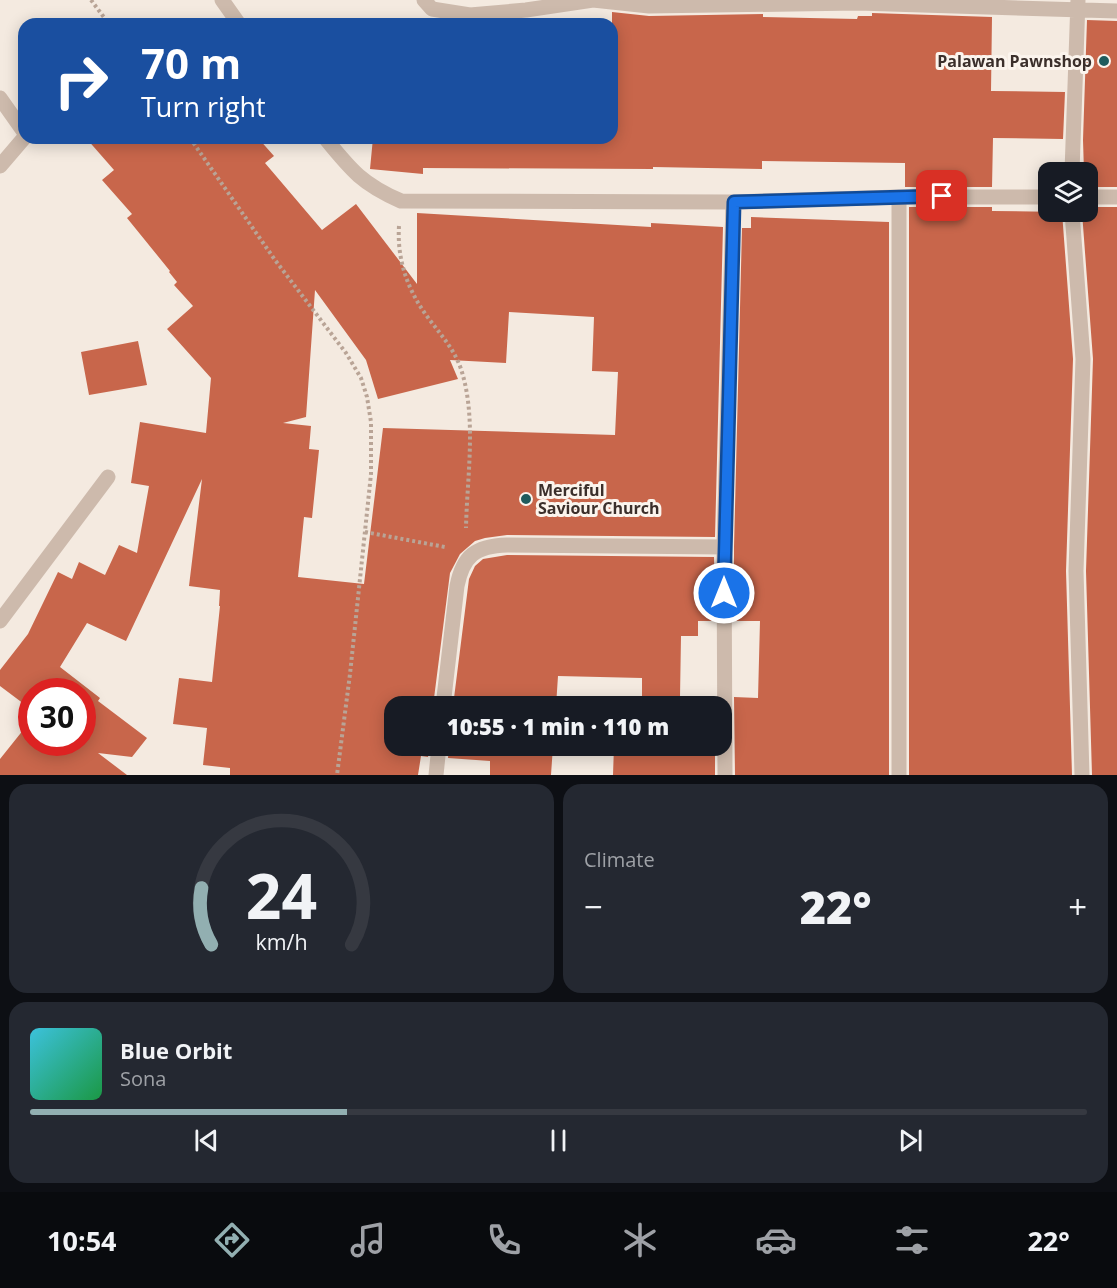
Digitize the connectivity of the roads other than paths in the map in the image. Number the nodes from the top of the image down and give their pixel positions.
1 (222, 0) edge
2 (424, 0) edge
3 (1078, 6) edge
4 (1117, 11) edge
5 (235, 18) edge
6 (0, 98) edge
7 (18, 124) edge
8 (19, 144) edge
9 (330, 144) edge
10 (1072, 162) edge
11 (0, 166) edge
12 (899, 196) junction
13 (1038, 196) edge
14 (1098, 197) edge
15 (1117, 197) edge
16 (734, 202) junction
17 (1073, 222) edge
18 (108, 477) dead end
19 (724, 547) junction
20 (0, 621) edge
21 (445, 696) edge
22 (438, 756) edge
23 (436, 775) edge
24 (725, 775) edge
25 (900, 775) edge
26 (1082, 775) edge

1 - 5 street
2 - 3 street
3 - 4 street
3 - 10 street
6 - 7 street
8 - 11 street
9 - 16 street
12 - 13 street
12 - 16 street
12 - 25 street
14 - 15 street
16 - 19 street
17 - 26 street
18 - 20 street
19 - 21 street
19 - 24 street
22 - 23 street

